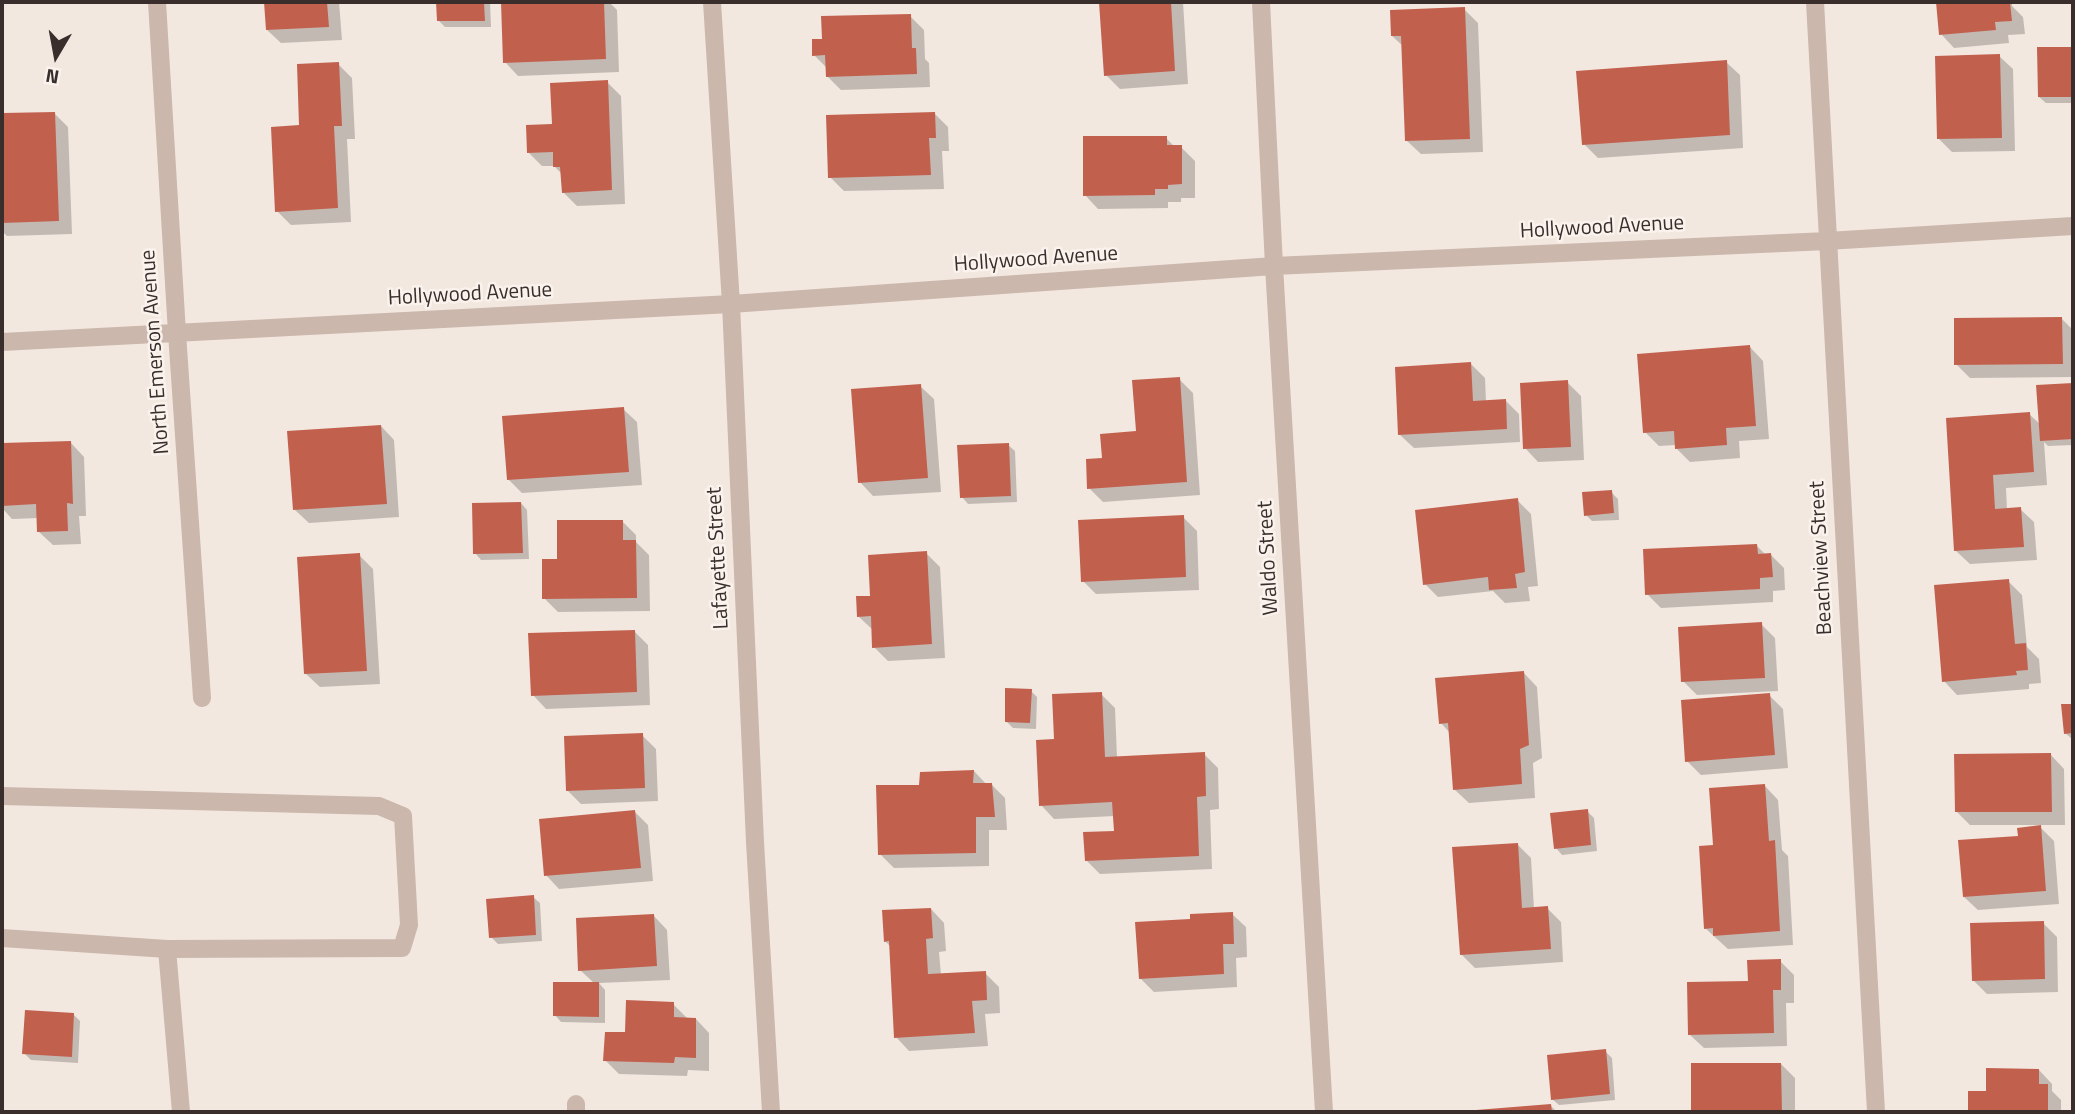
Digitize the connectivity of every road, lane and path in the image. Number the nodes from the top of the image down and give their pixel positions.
1 (157, 2) edge
2 (712, 2) edge
3 (1261, 2) edge
4 (1815, 2) edge
5 (2073, 226) edge
6 (1827, 241) junction
7 (1274, 266) junction
8 (731, 304) junction
9 (177, 333) junction
10 (2, 342) edge
11 (202, 698) dead end
12 (2, 796) edge
13 (2, 938) edge
14 (167, 949) junction
15 (181, 1112) edge
16 (771, 1112) edge
17 (1324, 1112) edge
18 (1876, 1112) edge

1 - 9 street, North Emerson Avenue
2 - 8 street, Lafayette Street
3 - 7 street, Waldo Street
4 - 6 street, Beachview Street
5 - 6 street, Hollywood Avenue
6 - 7 street, Hollywood Avenue
6 - 18 street, Beachview Street
7 - 8 street, Hollywood Avenue
7 - 17 street, Waldo Street
8 - 9 street, Hollywood Avenue
8 - 16 street, Lafayette Street
9 - 10 street, Hollywood Avenue
9 - 11 street, North Emerson Avenue
12 - 14 street
13 - 14 street
14 - 15 street

